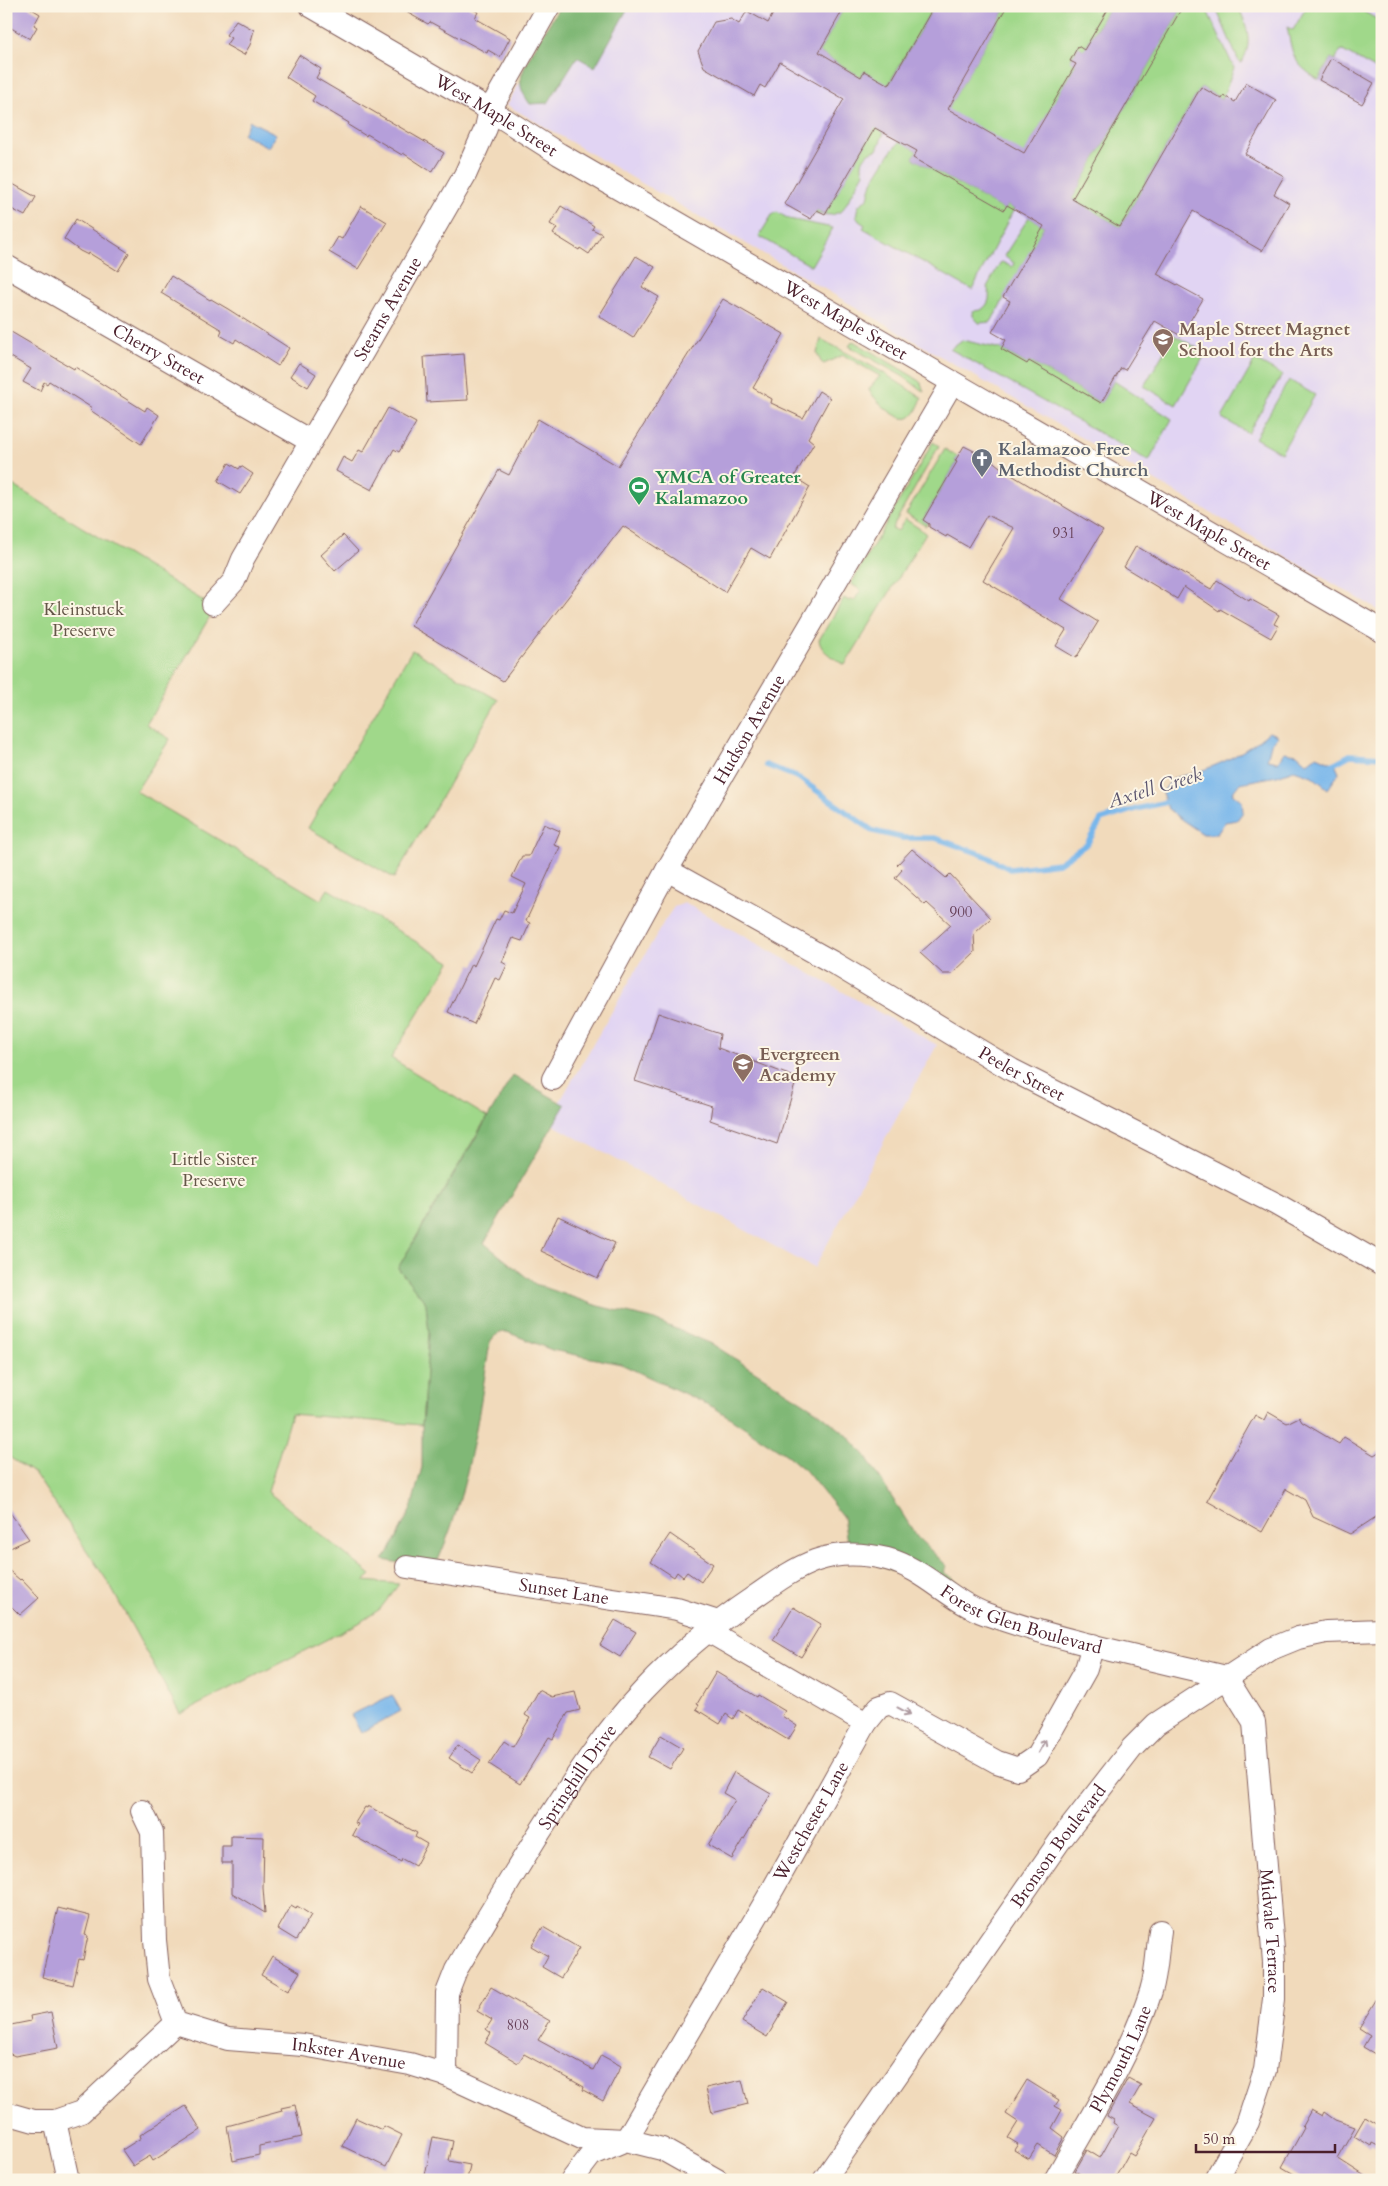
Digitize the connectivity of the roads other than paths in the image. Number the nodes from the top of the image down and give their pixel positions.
1 (311, 6) edge
2 (549, 6) edge
3 (490, 110) junction
4 (6, 266) edge
5 (952, 383) junction
6 (310, 441) junction
7 (213, 604) dead end
8 (1382, 631) edge
9 (667, 870) junction
10 (553, 1079) dead end
11 (1382, 1265) edge
12 (824, 1556) joint
13 (408, 1567) dead end
14 (713, 1626) junction
15 (1382, 1630) edge
16 (1093, 1645) junction
17 (1226, 1677) junction
18 (866, 1724) junction
19 (142, 1811) dead end
20 (1160, 1930) dead end
21 (176, 2023) junction
22 (446, 2075) junction
23 (6, 2113) edge
24 (56, 2121) junction
25 (626, 2140) junction
26 (1219, 2178) edge
27 (68, 2180) edge
28 (572, 2180) edge
29 (717, 2180) edge
30 (824, 2180) edge
31 (1055, 2180) edge

1 - 3 street, West Maple Street
2 - 3 street, Stearns Avenue
3 - 5 street, West Maple Street
3 - 6 street, Stearns Avenue
4 - 6 street, Cherry Street
5 - 8 street, West Maple Street
5 - 9 street, Hudson Avenue
6 - 7 street, Stearns Avenue
9 - 10 street, Hudson Avenue
9 - 11 street, Peeler Street
12 - 14 street, Springhill Drive
12 - 16 street, Forest Glen Boulevard
13 - 14 street, Sunset Lane
14 - 18 street, Sunset Lane
14 - 22 street, Springhill Drive
15 - 17 street, Bronson Boulevard
16 - 17 street, Forest Glen Boulevard
18 -> 16 street, Westchester Lane
17 - 26 street, Midvale Terrace
17 - 30 street, Bronson Boulevard
18 - 25 street, Westchester Lane
19 - 21 street
20 - 31 street, Plymouth Lane
21 - 22 street, Inkster Avenue
21 - 24 street
22 - 25 street, Inkster Avenue
23 - 24 street
24 - 27 street
25 - 28 street
25 - 29 street, Inkster Avenue

